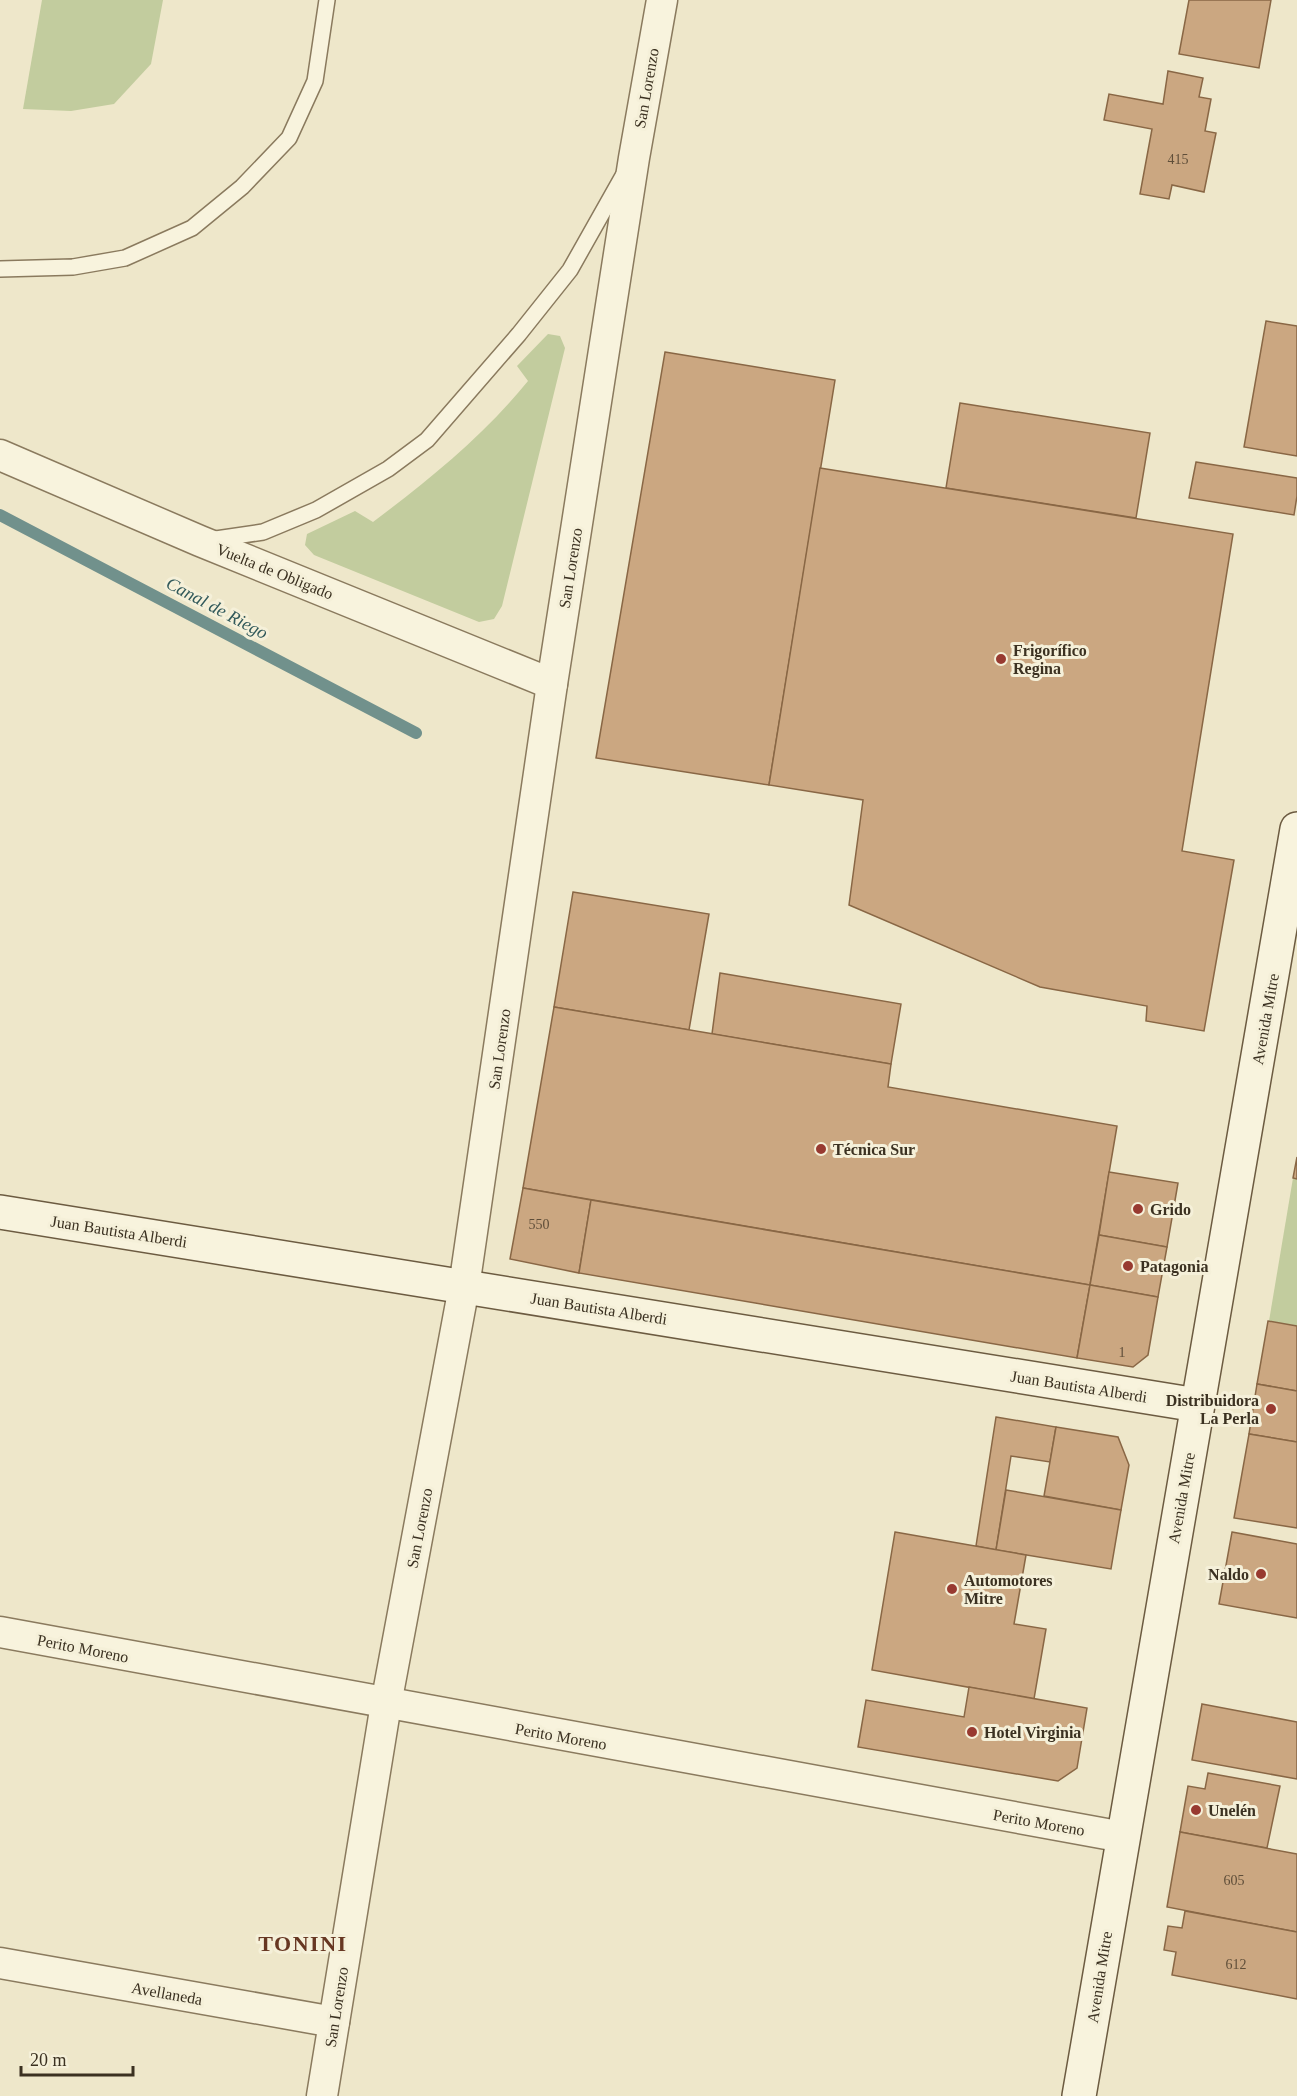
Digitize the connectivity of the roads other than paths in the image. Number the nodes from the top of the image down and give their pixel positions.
1 (327, 0) edge
2 (659, 5) edge
3 (634, 158) junction
4 (0, 269) edge
5 (0, 455) edge
6 (200, 541) junction
7 (552, 684) junction
8 (1297, 829) edge
9 (0, 1212) edge
10 (464, 1287) junction
11 (1197, 1406) junction
12 (0, 1632) edge
13 (386, 1704) junction
14 (1123, 1837) junction
15 (0, 1963) edge
16 (334, 2022) junction
17 (322, 2096) edge
18 (1079, 2096) edge

1 - 4 lane
2 - 3 street, San Lorenzo
3 - 6 lane
3 - 7 street, San Lorenzo
5 - 6 street, Vuelta de Obligado
6 - 7 street, Vuelta de Obligado
7 - 10 street, San Lorenzo
8 - 11 main road, Avenida Mitre
9 - 10 main road, Juan Bautista Alberdi
10 - 11 main road, Juan Bautista Alberdi
10 - 13 street, San Lorenzo
11 - 14 main road, Avenida Mitre
12 - 13 street, Perito Moreno
13 - 14 street, Perito Moreno
13 - 16 street, San Lorenzo
14 - 18 main road, Avenida Mitre
15 - 16 street, Avellaneda
16 - 17 street, San Lorenzo

